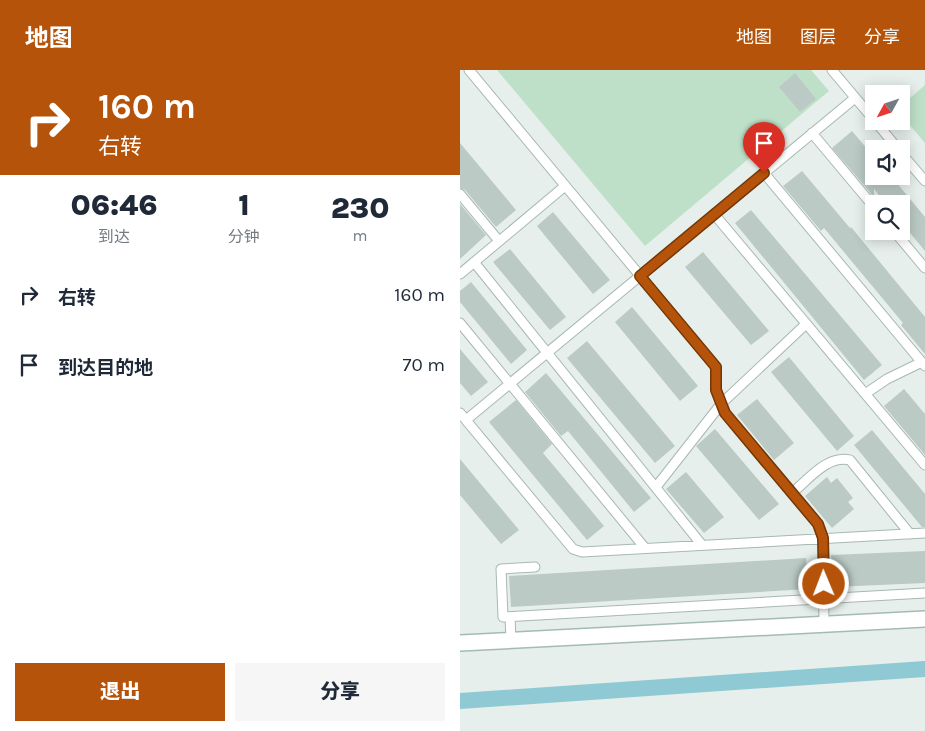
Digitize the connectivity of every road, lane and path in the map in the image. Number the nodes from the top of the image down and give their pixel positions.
1 (464, 70) edge
2 (469, 70) edge
3 (832, 70) edge
4 (460, 73) edge
5 (855, 98) junction
6 (865, 110) edge
7 (882, 130) edge
8 (812, 133) junction
9 (891, 140) edge
10 (910, 164) edge
11 (764, 173) junction
12 (925, 181) edge
13 (565, 186) junction
14 (460, 194) edge
15 (865, 196) edge
16 (714, 214) junction
17 (902, 240) edge
18 (499, 242) junction
19 (474, 262) junction
20 (925, 268) edge
21 (460, 274) edge
22 (640, 276) junction
23 (460, 323) edge
24 (806, 324) junction
25 (546, 353) junction
26 (924, 364) edge
27 (509, 384) junction
28 (865, 394) junction
29 (721, 404) junction
30 (463, 416) edge
31 (925, 465) edge
32 (656, 487) junction
33 (792, 493) junction
34 (925, 533) edge
35 (910, 534) junction
36 (823, 538) junction
37 (702, 545) junction
38 (644, 548) junction
39 (535, 567) dead end
40 (925, 593) edge
41 (824, 599) junction
42 (510, 617) junction
43 (925, 619) edge
44 (824, 624) junction
45 (512, 640) junction
46 (460, 643) edge

1 - 4 lane
2 - 13 lane
3 - 5 lane
5 - 6 lane
5 - 8 lane
7 - 9 lane
8 - 11 lane
8 - 15 lane
10 - 12 lane
11 - 16 lane
11 - 26 lane
13 - 18 lane
13 - 22 lane
14 - 18 lane
16 - 22 lane
16 - 24 lane
17 - 20 lane
18 - 19 lane
19 - 21 lane
19 - 25 lane
22 - 25 lane
22 - 29 lane
23 - 27 lane
24 - 28 lane
24 - 29 lane
25 - 27 lane
25 - 32 lane
26 - 28 lane
27 - 30 lane
27 - 38 lane
28 - 31 lane
29 - 32 lane
29 - 33 lane
30 - 38 lane
32 - 37 lane
33 - 35 lane
33 - 36 lane
34 - 35 lane
35 - 36 lane
36 - 37 lane
36 - 41 lane
37 - 38 lane
39 - 42 lane
40 - 41 lane
41 - 42 lane
41 - 44 lane
42 - 45 lane
43 - 44 main road
44 - 45 main road
45 - 46 main road

